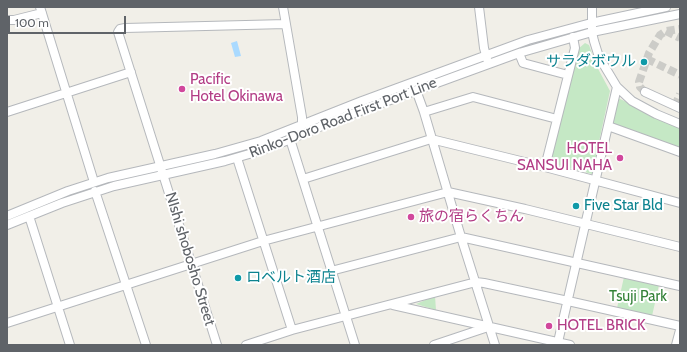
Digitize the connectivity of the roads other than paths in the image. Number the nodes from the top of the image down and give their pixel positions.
1 (282, 7) edge
2 (479, 7) edge
3 (592, 7) edge
4 (666, 7) edge
5 (41, 10) edge
6 (680, 14) edge
7 (7, 20) edge
8 (591, 22) junction
9 (286, 24) junction
10 (592, 32) junction
11 (573, 37) junction
12 (519, 53) junction
13 (486, 55) junction
14 (489, 64) junction
15 (131, 72) junction
16 (568, 75) junction
17 (617, 88) junction
18 (416, 90) junction
19 (645, 92) dead end
20 (66, 93) junction
21 (680, 108) edge
22 (7, 112) edge
23 (424, 112) junction
24 (557, 119) junction
25 (680, 124) edge
26 (302, 125) junction
27 (608, 126) junction
28 (431, 138) junction
29 (290, 139) junction
30 (680, 152) edge
31 (237, 158) junction
32 (545, 167) junction
33 (161, 170) junction
34 (303, 179) junction
35 (595, 181) junction
36 (94, 182) junction
37 (95, 191) junction
38 (448, 192) junction
39 (680, 203) edge
40 (7, 216) edge
41 (30, 216) junction
42 (586, 224) junction
43 (7, 225) edge
44 (317, 226) junction
45 (461, 237) junction
46 (263, 241) junction
47 (680, 247) edge
48 (577, 262) junction
49 (191, 264) junction
50 (331, 271) junction
51 (476, 282) junction
52 (126, 284) junction
53 (680, 286) edge
54 (568, 301) junction
55 (391, 304) junction
56 (58, 306) junction
57 (346, 316) junction
58 (7, 323) edge
59 (489, 326) junction
60 (680, 326) edge
61 (292, 330) junction
62 (680, 330) edge
63 (558, 342) junction
64 (70, 345) edge
65 (146, 345) edge
66 (217, 345) edge
67 (246, 345) edge
68 (355, 345) edge
69 (434, 345) edge
70 (495, 345) edge
71 (570, 345) edge
72 (676, 345) edge

1 - 9 street
2 - 13 street
3 - 8 street
4 - 8 street, Rinko-Doro Road First Port Line
5 - 7 street
5 - 20 street
6 - 10 street, Rinko-Doro Road First Port Line
8 - 10 street
8 - 13 street, Rinko-Doro Road First Port Line
9 - 15 street, NIshi shobosho Street
9 - 26 street
10 - 11 street, Rinko-Doro Road First Port Line
10 - 17 street
11 - 12 street, Rinko-Doro Road First Port Line
11 - 16 street
12 - 14 street, Rinko-Doro Road First Port Line
12 - 16 street
13 - 14 street
13 - 26 street, Rinko-Doro Road First Port Line
14 - 18 street, Rinko-Doro Road First Port Line
15 - 20 street
15 - 33 street, NIshi shobosho Street
16 - 24 street
17 - 25 street
17 - 27 street
18 - 23 street
18 - 29 street, Rinko-Doro Road First Port Line
19 - 21 street
20 - 22 street
20 - 36 street
23 - 24 street
23 - 28 street
24 - 32 street
26 - 29 street
26 - 33 street, Rinko-Doro Road First Port Line
27 - 30 street
27 - 35 street
28 - 32 street
28 - 34 street
28 - 38 street
29 - 31 street, Rinko-Doro Road First Port Line
29 - 34 street
31 - 33 street, Rinko-Doro Road First Port Line
31 - 46 street
32 - 35 street
33 - 36 street, Rinko-Doro Road First Port Line
33 - 37 street, Rinko-Doro Road First Port Line
33 - 49 street, NIshi shobosho Street
34 - 44 street
35 - 39 street
35 - 42 street
36 - 40 street, Rinko-Doro Road First Port Line
37 - 41 street, Rinko-Doro Road First Port Line
37 - 52 street
38 - 42 street
38 - 44 street
38 - 45 street
41 - 43 street, Rinko-Doro Road First Port Line
41 - 56 street
42 - 47 street
42 - 48 street
44 - 46 street
44 - 50 street
45 - 48 street
45 - 50 street
45 - 51 street
46 - 49 street
46 - 61 street
48 - 53 street
48 - 54 street
49 - 52 street
49 - 66 street, NIshi shobosho Street
50 - 57 street
51 - 54 street
51 - 55 street
51 - 59 street
52 - 56 street
52 - 65 street
54 - 60 street
54 - 63 street
55 - 57 street
55 - 59 street
56 - 58 street
56 - 64 street
57 - 61 street
57 - 68 street
59 - 63 street
59 - 69 street
59 - 70 street
61 - 67 street
62 - 72 street
63 - 71 street

